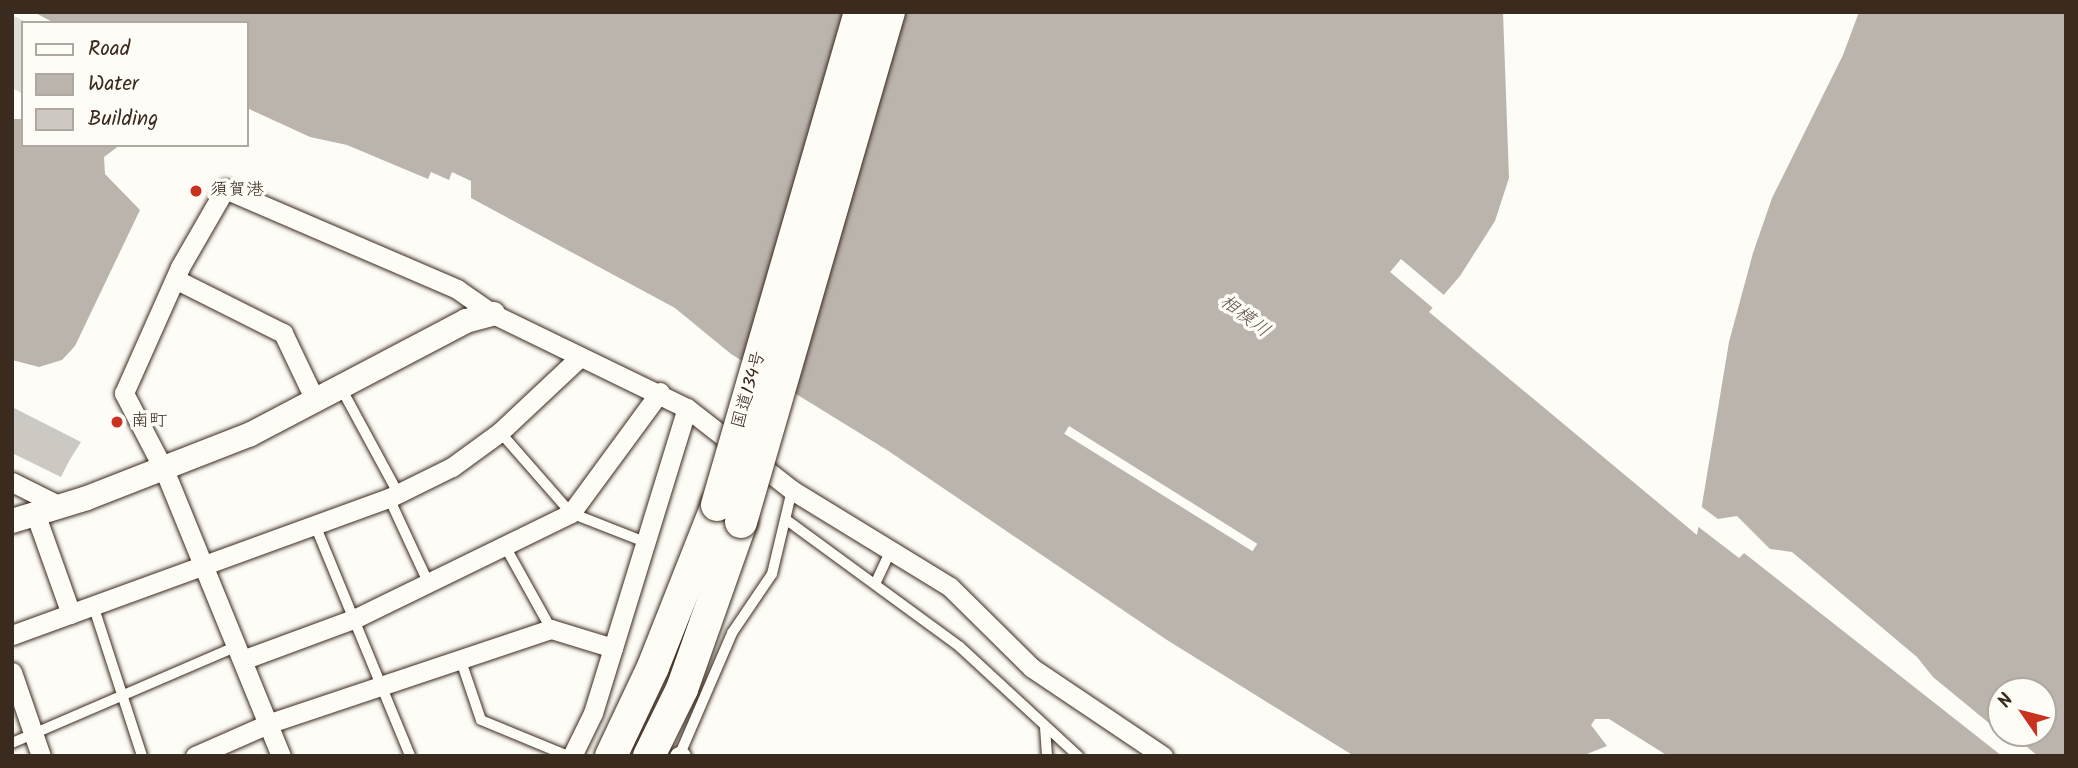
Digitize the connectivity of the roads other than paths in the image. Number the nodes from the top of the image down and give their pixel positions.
1 (860, 12) edge
2 (889, 12) edge
3 (175, 279) junction
4 (493, 314) junction
5 (580, 358) junction
6 (340, 388) junction
7 (660, 392) junction
8 (315, 400) junction
9 (687, 408) junction
10 (500, 432) junction
11 (164, 470) junction
12 (12, 482) edge
13 (792, 490) junction
14 (393, 496) junction
15 (62, 507) junction
16 (571, 513) junction
17 (729, 513) junction
18 (24, 517) edge
19 (788, 521) junction
20 (315, 525) junction
21 (645, 542) junction
22 (506, 548) junction
23 (891, 550) junction
24 (203, 565) junction
25 (876, 582) junction
26 (429, 585) junction
27 (93, 606) junction
28 (71, 614) junction
29 (356, 618) junction
30 (551, 629) junction
31 (12, 635) edge
32 (613, 648) junction
33 (241, 652) junction
34 (460, 658) junction
35 (12, 673) edge
36 (383, 684) junction
37 (125, 695) junction
38 (270, 723) junction
39 (1045, 727) junction
40 (33, 734) junction
41 (12, 743) edge
42 (672, 755) edge
43 (41, 756) edge
44 (142, 756) edge
45 (195, 756) edge
46 (281, 756) edge
47 (410, 756) edge
48 (570, 756) edge
49 (611, 756) edge
50 (1047, 756) edge
51 (1079, 756) edge
52 (1163, 756) edge

1 - 17 highway, 国道134号, bridge
2 - 17 highway, 国道134号, bridge
3 - 4 street
3 - 8 street
3 - 11 street
4 - 5 street
4 - 6 street
5 - 7 street
5 - 10 street
6 - 8 street
6 - 14 lane
7 - 9 street
7 - 16 street
8 - 11 street
9 - 13 street
9 - 21 street
10 - 14 street
10 - 16 lane
11 - 15 street
11 - 24 street
12 - 15 street
13 - 19 lane
13 - 23 street
14 - 20 street
14 - 26 lane
15 - 18 street
16 - 21 lane
16 - 22 street
17 - 42 highway, 国道134号
17 - 49 highway, 国道134号
18 - 28 street
19 - 25 lane
19 - 42 lane
20 - 24 street
20 - 29 lane
21 - 32 street
22 - 26 street
22 - 30 lane
23 - 25 lane
23 - 52 street
24 - 27 street
24 - 33 street
25 - 39 lane
26 - 29 street
27 - 28 street
27 - 37 lane
28 - 31 street
29 - 33 street
29 - 36 lane
30 - 32 street
30 - 34 street
32 - 48 street
33 - 37 lane
33 - 38 street
34 - 36 street
34 - 48 lane
35 - 40 street
36 - 38 street
36 - 47 lane
37 - 40 lane
37 - 44 lane
38 - 45 street
38 - 46 street
39 - 50 lane
39 - 51 lane
40 - 41 lane
40 - 43 street

